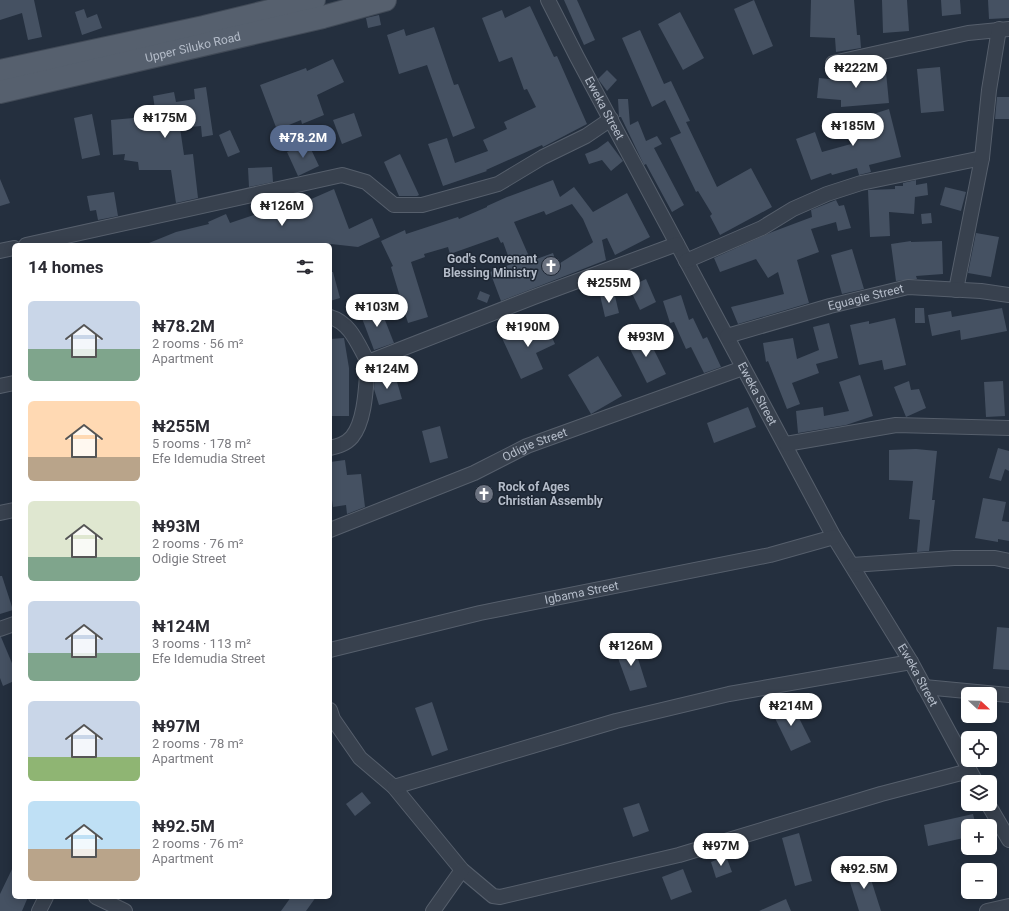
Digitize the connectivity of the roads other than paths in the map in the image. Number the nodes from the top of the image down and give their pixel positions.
1 (314, 0) edge
2 (385, 0) edge
3 (548, 0) edge
4 (1004, 29) edge
5 (833, 62) dead end
6 (0, 71) edge
7 (0, 92) edge
8 (611, 120) junction
9 (982, 158) junction
10 (35, 243) edge
11 (677, 244) junction
12 (12, 248) edge
13 (0, 251) edge
14 (686, 261) junction
15 (956, 290) junction
16 (1009, 295) edge
17 (332, 318) edge
18 (727, 336) junction
19 (368, 362) junction
20 (743, 368) junction
21 (12, 383) edge
22 (0, 386) edge
23 (1009, 428) edge
24 (786, 444) junction
25 (332, 448) edge
26 (12, 510) edge
27 (0, 513) edge
28 (332, 529) edge
29 (834, 537) junction
30 (1009, 561) edge
31 (852, 565) junction
32 (12, 625) edge
33 (0, 629) edge
34 (332, 650) edge
35 (911, 662) junction
36 (924, 687) junction
37 (1009, 695) edge
38 (332, 716) edge
39 (971, 775) edge
40 (961, 778) edge
41 (394, 787) junction
42 (992, 811) edge
43 (1008, 838) edge
44 (462, 870) junction
45 (45, 899) edge
46 (100, 899) edge
47 (1009, 906) edge
48 (39, 911) edge
49 (125, 911) edge
50 (433, 911) edge
51 (987, 911) edge

1 - 6 main road, Upper Siluko Road
2 - 7 main road, Upper Siluko Road
3 - 8 street, Eweka Street
4 - 5 street
4 - 9 street
8 - 10 street
8 - 11 street, Eweka Street
9 - 14 street
9 - 15 street
11 - 14 street, Eweka Street
11 - 19 street
12 - 13 street
14 - 18 street, Eweka Street
15 - 16 street, Eguagie Street
15 - 18 street, Eguagie Street
17 - 19 street
18 - 20 street, Eweka Street
19 - 25 street
20 - 24 street, Eweka Street
20 - 28 street, Odigie Street
21 - 22 street
23 - 24 street
24 - 29 street, Eweka Street
26 - 27 street
29 - 31 street, Eweka Street
29 - 34 street, Igbama Street
30 - 31 street
31 - 35 street, Eweka Street
32 - 33 street
35 - 36 street, Eweka Street
35 - 41 street
36 - 37 street
36 - 39 street, Eweka Street
38 - 41 street
40 - 44 street
41 - 44 street
42 - 43 street
44 - 50 street
45 - 48 street
46 - 49 street
47 - 51 street

